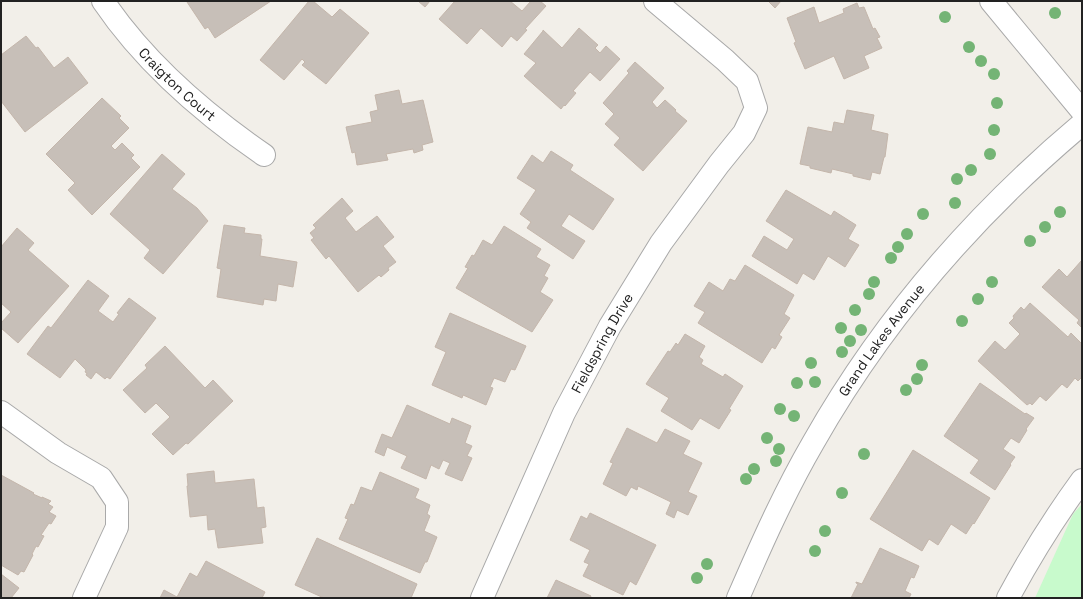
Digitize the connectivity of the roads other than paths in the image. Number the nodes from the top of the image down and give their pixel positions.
1 (103, 1) edge
2 (655, 1) edge
3 (991, 1) edge
4 (1082, 111) edge
5 (1082, 124) edge
6 (264, 155) dead end
7 (1, 412) edge
8 (1082, 480) edge
9 (84, 598) edge
10 (482, 598) edge
11 (738, 598) edge
12 (1008, 598) edge

1 - 6 street, Craigton Court
2 - 10 street, Fieldspring Drive
3 - 4 street
5 - 11 street, Grand Lakes Avenue
7 - 9 street
8 - 12 street

